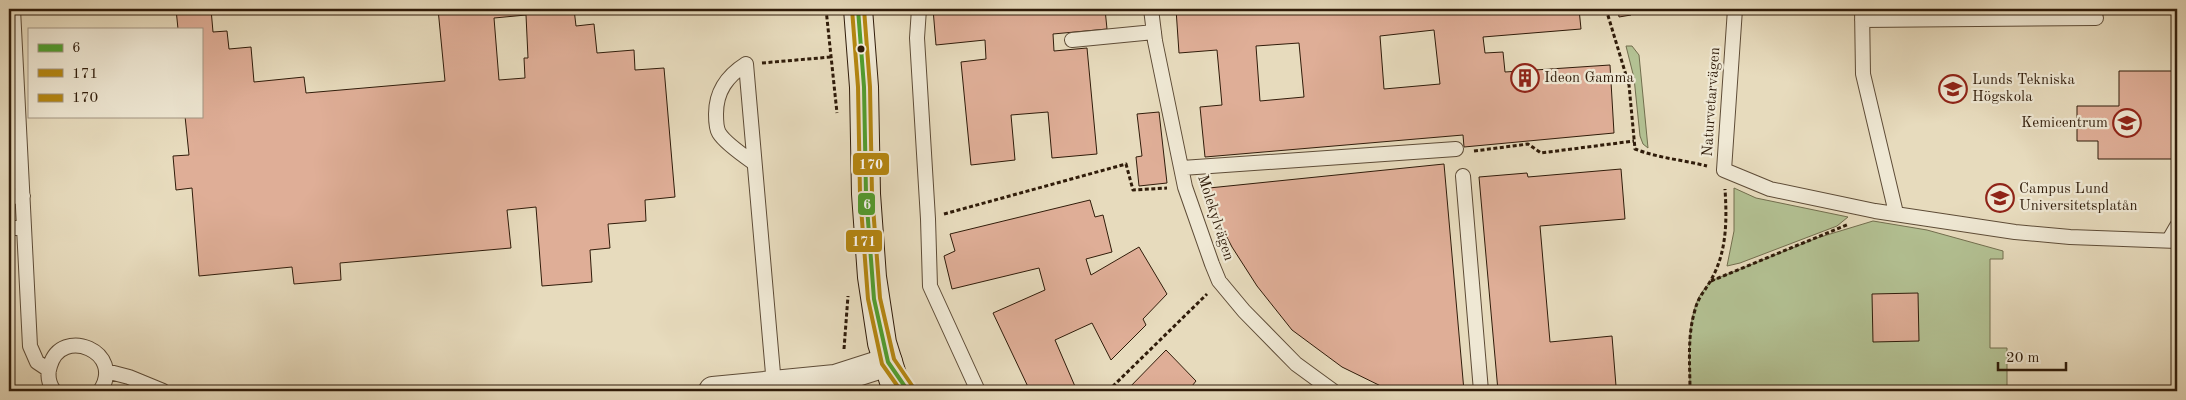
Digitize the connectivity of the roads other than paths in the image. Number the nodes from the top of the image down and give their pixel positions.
1 (13, 9) edge
2 (858, 9) edge
3 (919, 9) edge
4 (1151, 9) edge
5 (1735, 9) edge
6 (1862, 14) edge
7 (2096, 18) dead end
8 (1154, 32) junction
9 (1072, 40) dead end
10 (1456, 149) road end
11 (754, 163) junction
12 (1182, 168) junction
13 (1463, 176) dead end
14 (16, 197) edge
15 (1896, 213) junction
16 (2177, 226) edge
17 (9, 228) edge
18 (24, 228) junction
19 (2173, 241) edge
20 (888, 362) junction
21 (49, 370) junction
22 (106, 371) junction
23 (774, 385) junction
24 (54, 391) edge
25 (100, 391) edge
26 (163, 391) edge
27 (713, 391) edge
28 (897, 391) edge
29 (908, 391) edge
30 (978, 391) edge
31 (1333, 391) edge
32 (1481, 391) edge

1 - 14 lane
2 - 20 street
3 - 30 lane
4 - 8 lane, Molekylvägen
5 - 15 lane, Naturvetarvägen
6 - 7 lane
6 - 15 lane
8 - 9 lane
8 - 12 lane, Molekylvägen
10 - 12 lane
11 - 11 lane
11 - 23 lane
12 - 31 lane, Molekylvägen
13 - 32 lane
14 - 18 lane
15 - 19 lane, Naturvetarvägen
16 - 19 lane
17 - 18 lane
18 - 21 lane
20 - 23 street
20 - 28 street
20 - 29 street
21 - 22 lane
21 - 24 lane
22 - 25 lane
22 - 26 lane
23 - 27 street

